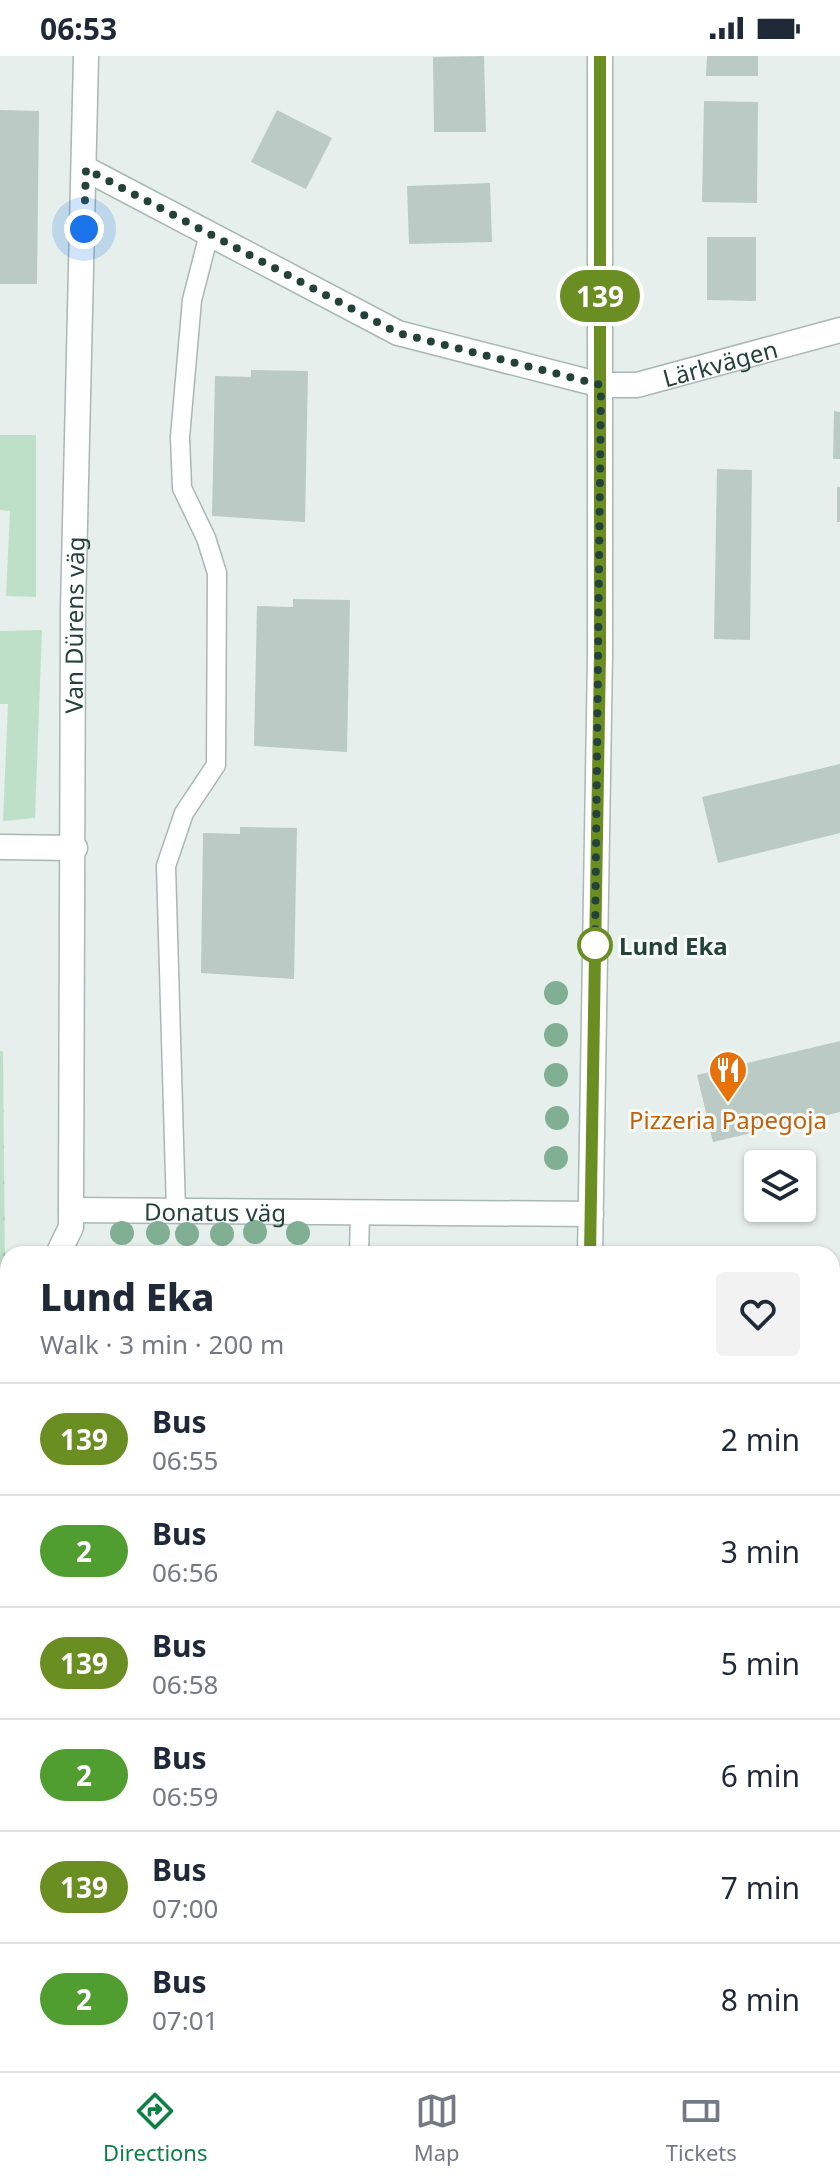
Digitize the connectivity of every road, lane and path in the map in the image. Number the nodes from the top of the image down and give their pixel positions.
1 (86, 56) edge
2 (600, 56) edge
3 (86, 169) junction
4 (209, 234) junction
5 (840, 330) edge
6 (601, 385) junction
7 (0, 847) edge
8 (75, 848) junction
9 (72, 1202) junction
10 (176, 1211) junction
11 (360, 1213) junction
12 (591, 1214) junction
13 (62, 1246) edge
14 (359, 1246) edge
15 (590, 1246) edge

1 - 3 street, Van Dürens väg
2 - 6 street
3 - 4 street, Lärkvägen
3 - 8 street, Van Dürens väg
4 - 6 street, Lärkvägen
4 - 10 lane
5 - 6 street, Lärkvägen
6 - 12 street
7 - 8 street
8 - 9 street, Van Dürens väg
9 - 10 street, Donatus väg
9 - 13 street, Van Dürens väg
10 - 11 street, Donatus väg
11 - 12 street, Donatus väg
11 - 14 lane
12 - 15 street

